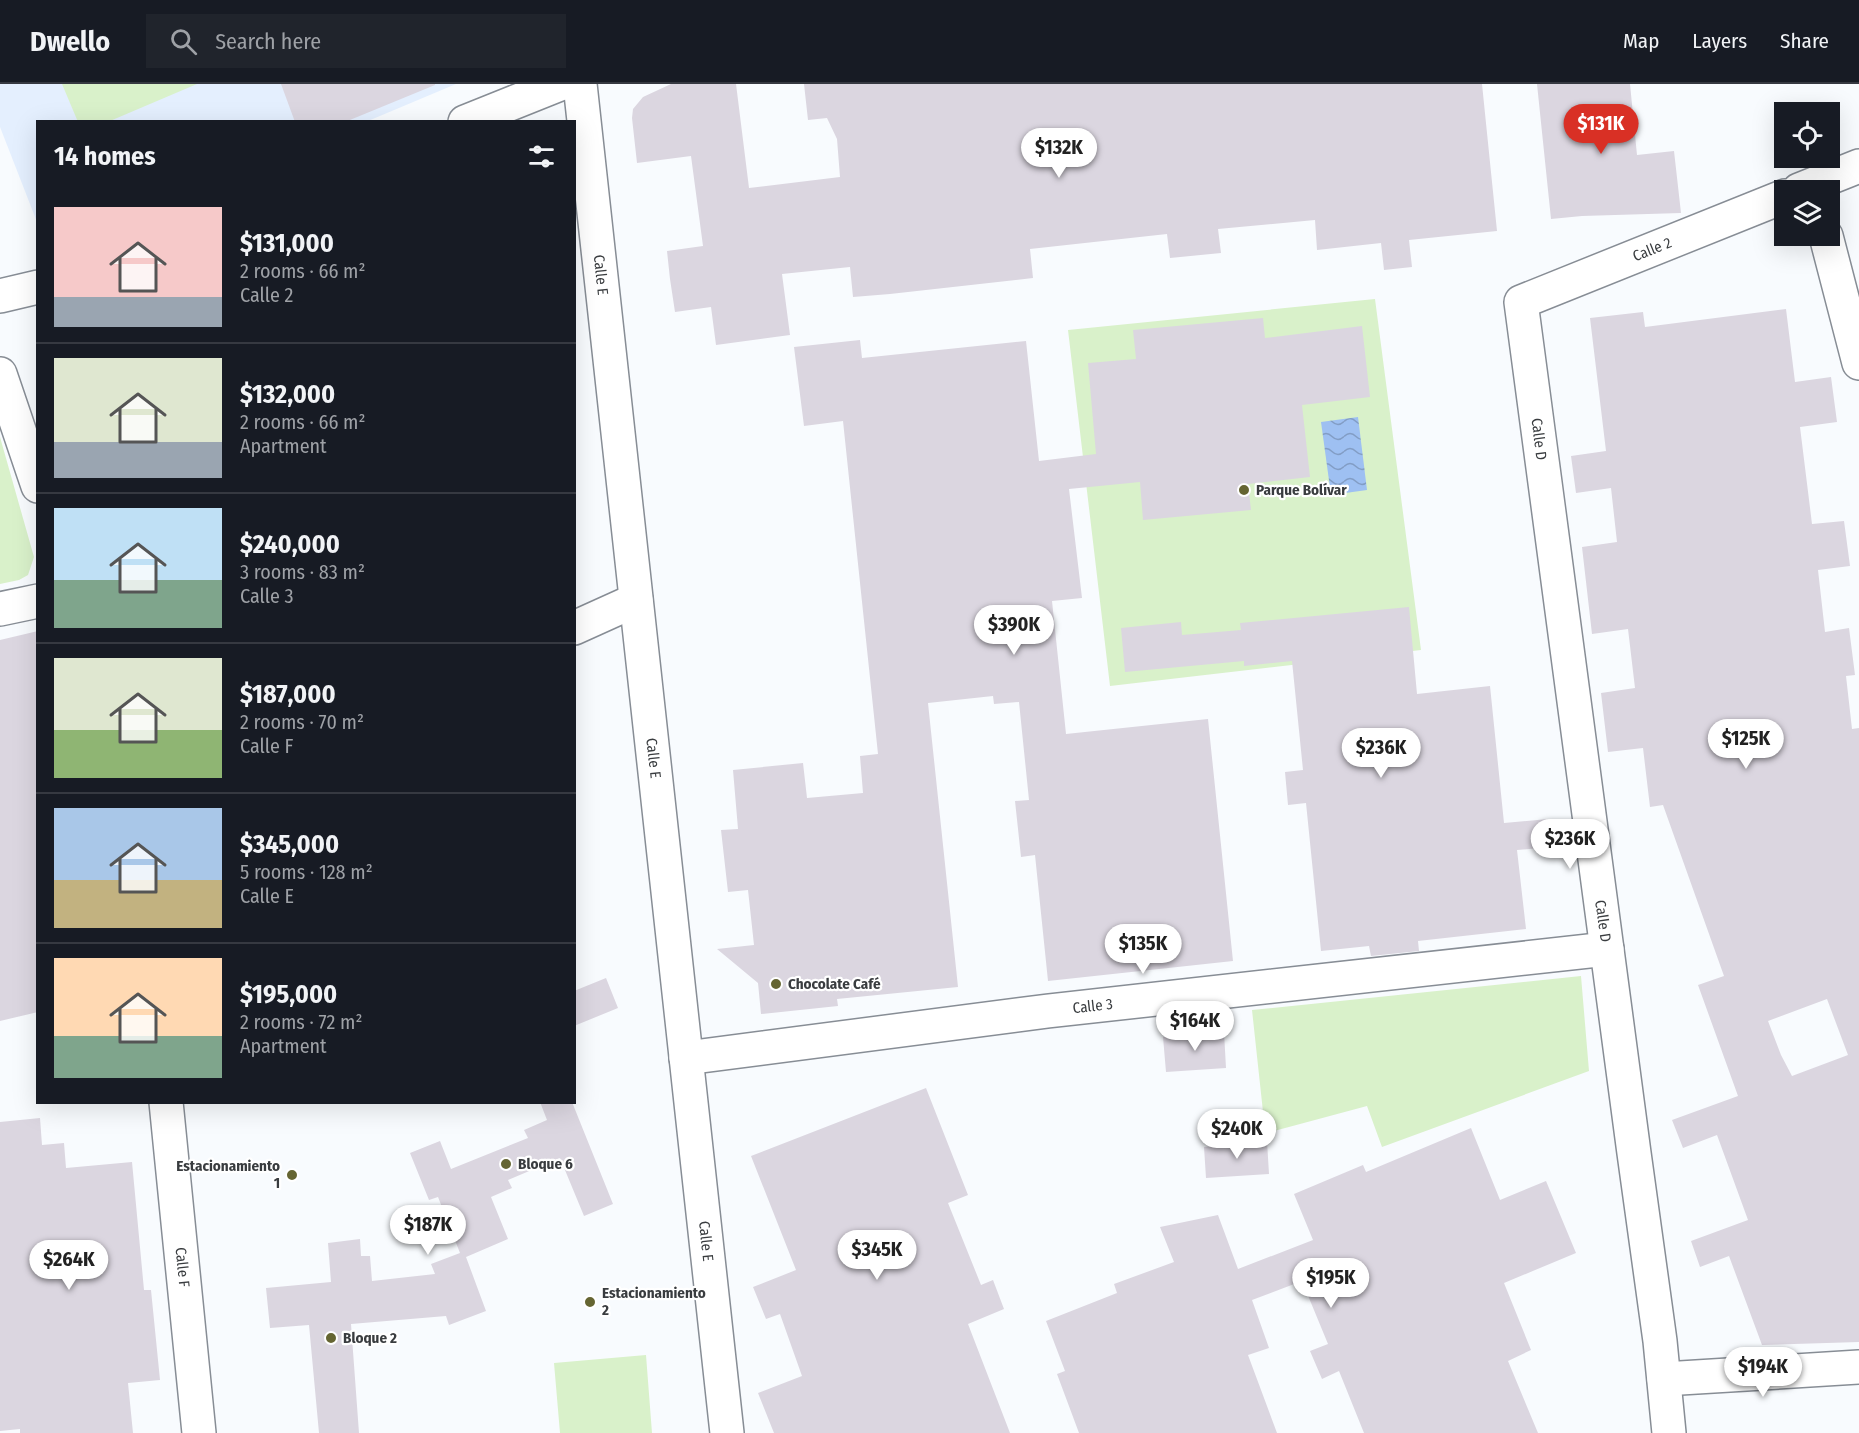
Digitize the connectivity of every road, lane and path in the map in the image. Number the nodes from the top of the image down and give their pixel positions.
1 (560, 84) edge
2 (580, 84) edge
3 (470, 120) edge
4 (1859, 166) edge
5 (1828, 180) edge
6 (1774, 202) edge
7 (1829, 246) edge
8 (36, 287) edge
9 (0, 296) edge
10 (1521, 302) joint
11 (1859, 363) edge
12 (0, 374) edge
13 (36, 480) edge
14 (636, 600) junction
15 (36, 601) edge
16 (0, 609) edge
17 (576, 627) edge
18 (1607, 949) junction
19 (686, 1058) junction
20 (166, 1104) edge
21 (1859, 1367) edge
22 (1664, 1379) junction
23 (200, 1433) edge
24 (727, 1433) edge
25 (1669, 1433) edge

1 - 3 street
2 - 14 street, Calle E
4 - 5 street, Calle 2
6 - 10 street, Calle 2
7 - 11 street
8 - 9 street
10 - 18 street, Calle D
12 - 13 street
14 - 17 street
14 - 19 street, Calle E
15 - 16 street
18 - 19 street, Calle 3
18 - 22 street, Calle D
19 - 24 street, Calle E
20 - 23 street, Calle F
21 - 22 street
22 - 25 street, Calle D

